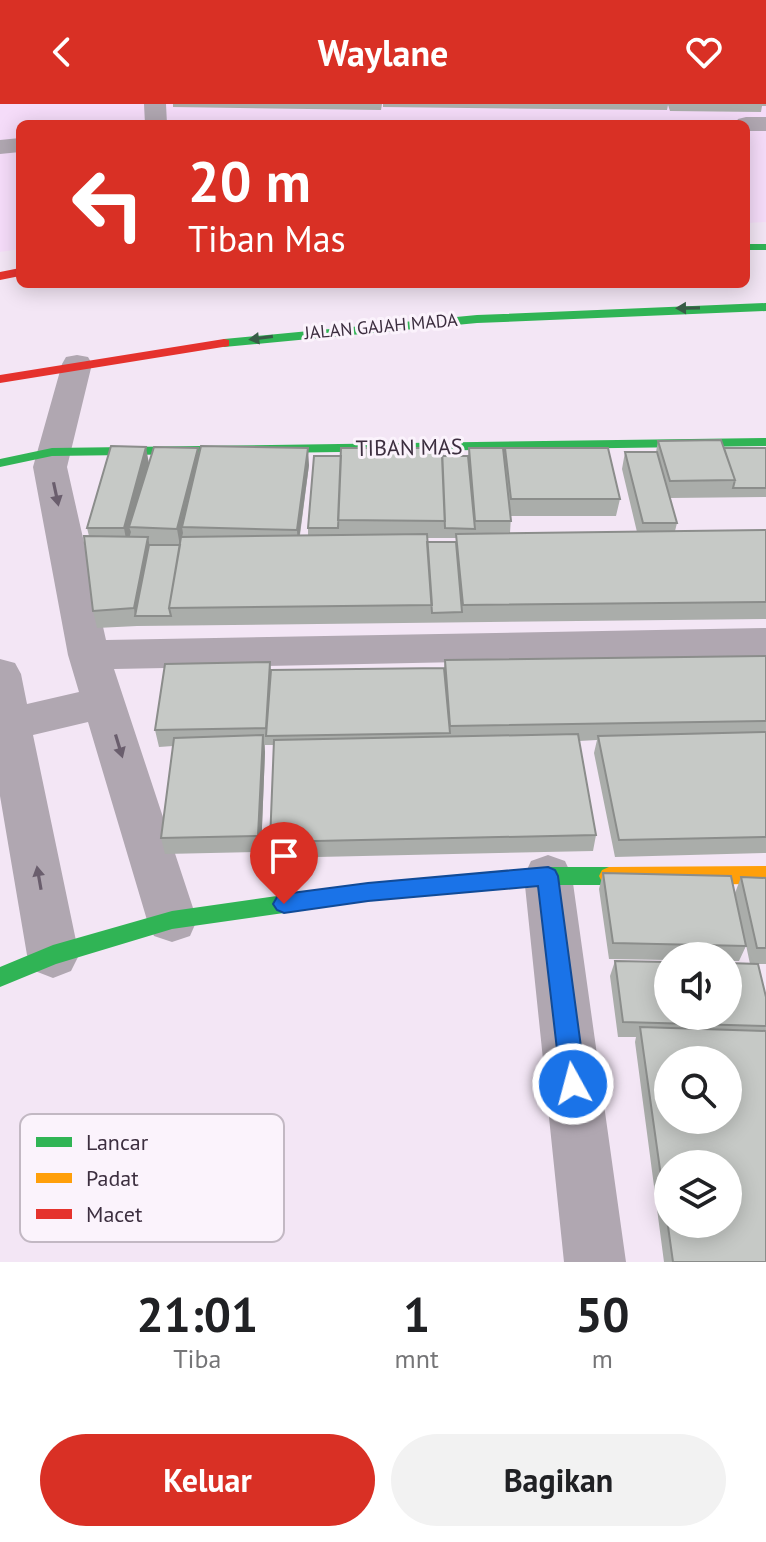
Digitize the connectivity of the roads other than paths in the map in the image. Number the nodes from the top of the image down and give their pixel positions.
1 (766, 307) edge
2 (77, 364) junction
3 (0, 379) edge
4 (766, 442) edge
5 (52, 452) junction
6 (0, 463) edge
7 (766, 642) edge
8 (89, 655) junction
9 (3, 690) edge
10 (105, 702) junction
11 (766, 875) edge
12 (548, 876) junction
13 (172, 920) junction
14 (53, 955) junction
15 (0, 977) edge
16 (595, 1262) edge

1 -> 2 main road, JALAN GAJAH MADA
2 - 3 main road, JALAN GAJAH MADA
2 - 5 street
4 - 5 main road, TIBAN MAS
5 - 6 main road, TIBAN MAS
5 -> 8 street
7 - 8 street
8 - 10 street
9 - 10 street
14 -> 9 street
10 -> 13 street
11 - 12 main road
12 - 13 main road
12 - 16 street
13 - 14 main road
14 - 15 main road

